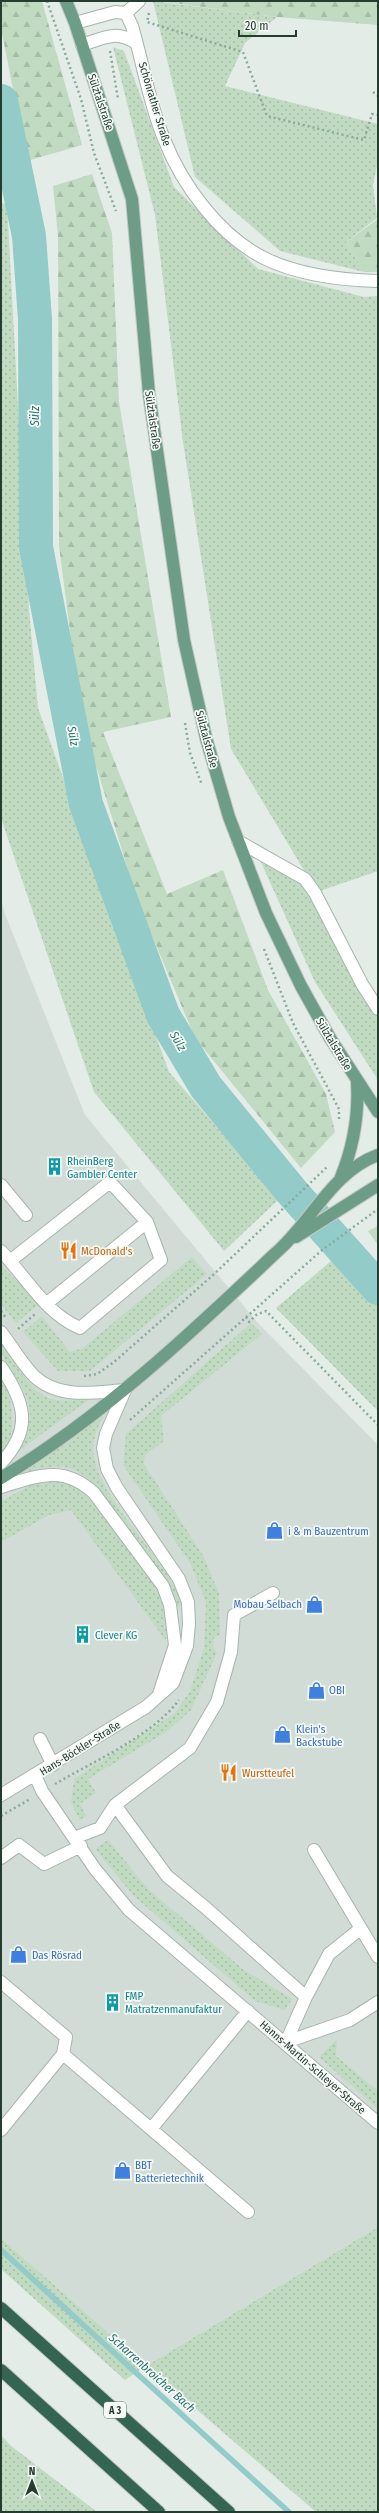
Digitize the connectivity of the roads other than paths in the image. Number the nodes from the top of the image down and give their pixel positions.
1 (66, 1) edge
2 (139, 1) edge
3 (126, 13) junction
4 (75, 23) junction
5 (137, 44) junction
6 (82, 45) junction
7 (378, 281) edge
8 (238, 841) junction
9 (378, 1009) edge
10 (357, 1081) junction
11 (378, 1112) edge
12 (378, 1155) edge
13 (339, 1181) junction
14 (1, 1185) edge
15 (378, 1185) edge
16 (26, 1215) dead end
17 (147, 1222) junction
18 (286, 1243) junction
19 (1, 1251) edge
20 (10, 1260) junction
21 (46, 1304) junction
22 (1, 1332) edge
23 (1, 1367) edge
24 (125, 1390) junction
25 (1, 1463) edge
26 (1, 1478) edge
27 (1, 1487) edge
28 (273, 1593) dead end
29 (158, 1697) junction
30 (40, 1739) dead end
31 (53, 1765) junction
32 (35, 1775) junction
33 (1, 1796) edge
34 (115, 1805) junction
35 (78, 1842) junction
36 (314, 1850) dead end
37 (1, 1858) edge
38 (360, 1929) junction
39 (378, 1957) edge
40 (1, 1982) edge
41 (306, 1997) junction
42 (378, 2002) edge
43 (248, 2011) junction
44 (286, 2042) junction
45 (63, 2054) junction
46 (378, 2123) edge
47 (151, 2129) junction
48 (1, 2130) edge
49 (248, 2212) dead end
50 (1, 2308) edge
51 (1, 2370) edge
52 (159, 2512) edge
53 (229, 2512) edge

1 - 4 main road, Sülztalstraße
2 - 3 street
3 - 4 street
3 - 5 street, Schönrather Straße
4 - 6 main road, Sülztalstraße
5 - 6 street
5 - 7 street, Schönrather Straße
6 - 8 main road, Sülztalstraße
8 - 9 street
8 - 10 main road, Sülztalstraße
10 - 11 main road, Sülztalstraße
10 - 13 main road
12 - 13 main road
13 - 18 main road
14 - 16 street
15 - 18 main road
17 - 20 street
17 - 21 street
17 - 21 street
18 - 24 main road
19 - 20 street
20 - 21 street
22 - 24 street
23 - 25 street
24 - 26 main road
24 - 29 street, Hans-Böckler-Straße
27 - 29 street
28 - 34 street
29 - 31 street, Hans-Böckler-Straße
30 - 31 street
31 - 32 street, Hans-Böckler-Straße
32 - 33 street, Hans-Böckler-Straße
32 - 35 street, Hanns-Martin-Schleyer-Straße
34 - 35 street
34 - 41 street
35 - 37 street
35 - 43 street, Hanns-Martin-Schleyer-Straße
36 - 38 street
38 - 39 street
38 - 41 street
40 - 45 street
41 - 44 street
42 - 44 street
43 - 44 street, Hanns-Martin-Schleyer-Straße
43 - 47 street
44 - 46 street, Hanns-Martin-Schleyer-Straße
45 - 47 street
45 - 48 street
47 - 49 street
50 - 53 highway, A 3
51 - 52 highway

